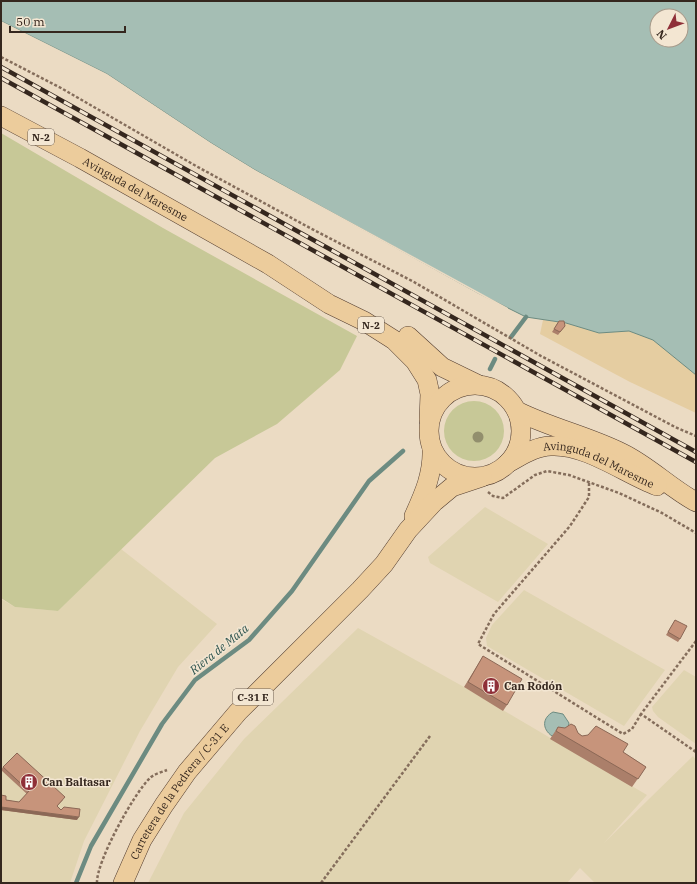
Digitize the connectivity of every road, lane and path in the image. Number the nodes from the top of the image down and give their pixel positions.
1 (1, 57) edge
2 (1, 116) edge
3 (268, 264) junction
4 (478, 385) junction
5 (517, 411) junction
6 (429, 420) junction
7 (696, 436) edge
8 (432, 449) junction
9 (508, 463) junction
10 (482, 477) junction
11 (589, 483) junction
12 (692, 500) edge
13 (408, 530) junction
14 (696, 533) edge
15 (696, 641) edge
16 (641, 714) junction
17 (430, 736) dead end
18 (696, 752) edge
19 (187, 772) junction
20 (97, 883) edge
21 (123, 883) edge
22 (321, 883) edge

1 - 7 path
2 - 3 main road, Avinguda del Maresme / N-2
3 - 4 main road, Avinguda del Maresme / N-2
3 - 6 main road, Avinguda del Maresme / N-2
4 - 5 main road, N-2
4 - 6 main road, N-2
5 - 9 main road, N-2
5 - 12 main road, Avinguda del Maresme / N-2
6 - 8 main road, N-2
8 - 10 main road, N-2
8 - 13 main road, C-31 E
9 - 10 main road, N-2
9 - 12 main road, Avinguda del Maresme / N-2
10 - 11 path
10 - 13 main road, C-31 E
11 - 14 path
11 - 16 path
13 - 19 main road, Carretera de la Pedrera / C-31 E / C-31 E
15 - 16 path
16 - 18 path
17 - 22 path
19 - 20 path
19 - 21 main road, Carretera de la Pedrera / C-31 E / C-31 E

